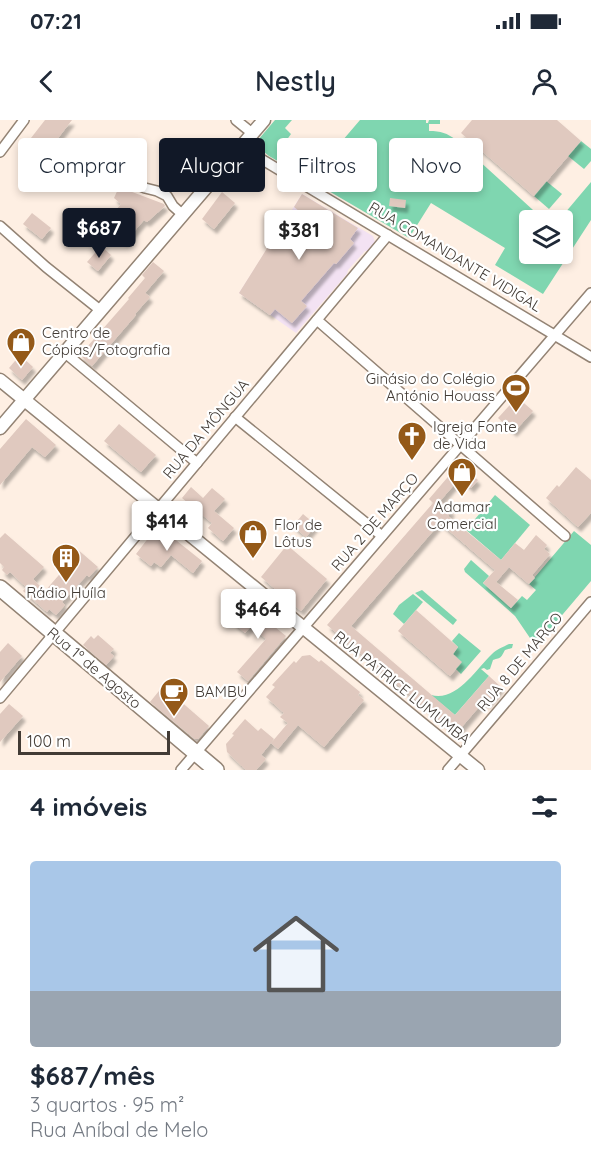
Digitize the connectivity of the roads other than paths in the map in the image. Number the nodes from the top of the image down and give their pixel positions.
1 (24, 120) edge
2 (236, 120) edge
3 (264, 120) edge
4 (252, 134) junction
5 (249, 138) edge
6 (0, 152) edge
7 (265, 161) edge
8 (147, 188) edge
9 (201, 192) edge
10 (182, 214) junction
11 (0, 226) edge
12 (388, 235) junction
13 (591, 293) edge
14 (100, 310) junction
15 (317, 320) junction
16 (555, 335) junction
17 (64, 352) junction
18 (591, 357) edge
19 (0, 380) edge
20 (24, 399) junction
21 (235, 417) junction
22 (0, 428) edge
23 (461, 445) junction
24 (197, 463) junction
25 (159, 509) junction
26 (382, 536) junction
27 (565, 536) dead end
28 (0, 588) edge
29 (591, 602) edge
30 (586, 613) edge
31 (304, 627) junction
32 (54, 634) junction
33 (0, 698) edge
34 (196, 753) junction
35 (460, 755) junction
36 (181, 770) edge
37 (216, 770) edge
38 (448, 770) edge
39 (478, 770) edge

1 - 6 street
2 - 4 street
3 - 4 street
4 - 5 street
7 - 12 street, RUA COMANDANTE VIDIGAL
8 - 10 street
9 - 10 street
10 - 14 street
11 - 14 street
12 - 15 street, RUA DA MÔNGUA
12 - 16 street, RUA COMANDANTE VIDIGAL
13 - 16 street, RUA 2 DE MARÇO
14 - 17 street
15 - 21 street, RUA DA MÔNGUA
15 - 23 street
16 - 18 street, RUA COMANDANTE VIDIGAL
16 - 23 street, RUA 2 DE MARÇO
17 - 20 street
17 - 24 street
19 - 20 street, RUA PATRICE LUMUMBA
20 - 22 street
20 - 25 street, RUA PATRICE LUMUMBA
21 - 24 street, RUA DA MÔNGUA
21 - 26 street
23 - 26 street, RUA 2 DE MARÇO
23 - 27 street
24 - 25 street, RUA DA MÔNGUA
25 - 31 street, RUA PATRICE LUMUMBA
25 - 32 street, RUA DA MÔNGUA
26 - 31 street, RUA 2 DE MARÇO
28 - 32 main road, Rua 1º de Agosto
29 - 30 street, RUA 8 DE MARÇO
30 - 35 street, RUA 8 DE MARÇO
31 - 34 street, RUA 2 DE MARÇO
31 - 35 street, RUA PATRICE LUMUMBA
32 - 33 street, RUA DA MÔNGUA
32 - 34 main road, Rua 1º de Agosto
34 - 36 street, RUA 2 DE MARÇO
34 - 37 main road, Rua 1º de Agosto
35 - 38 street, RUA 8 DE MARÇO
35 - 39 street, RUA PATRICE LUMUMBA

